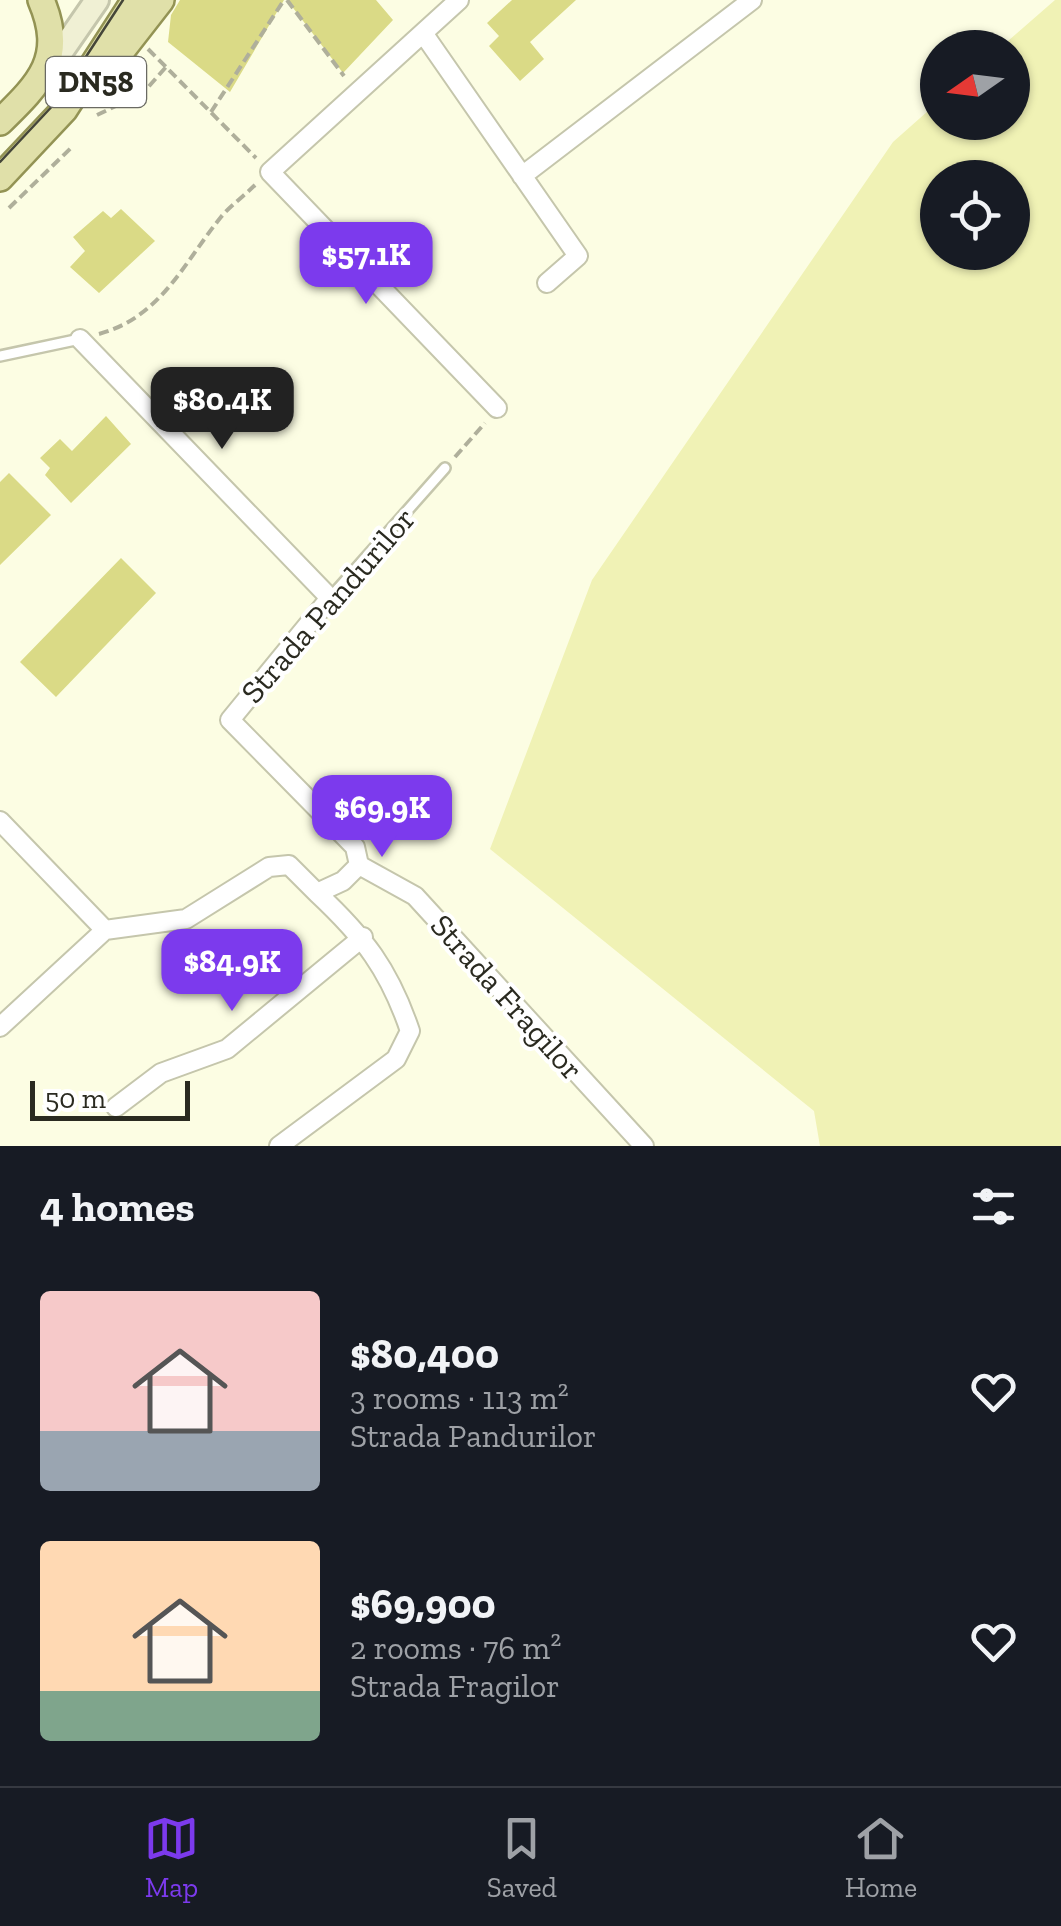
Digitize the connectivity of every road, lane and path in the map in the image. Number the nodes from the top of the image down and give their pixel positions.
1 (40, 0) edge
2 (97, 0) edge
3 (136, 0) edge
4 (161, 0) edge
5 (285, 0) edge
6 (459, 0) edge
7 (752, 0) edge
8 (423, 33) junction
9 (147, 48) dead end
10 (166, 67) junction
11 (43, 77) junction
12 (356, 93) junction
13 (211, 112) junction
14 (97, 115) dead end
15 (0, 122) edge
16 (73, 146) dead end
17 (33, 169) junction
18 (270, 172) junction
19 (522, 176) junction
20 (0, 178) edge
21 (9, 208) dead end
22 (547, 283) dead end
23 (80, 340) junction
24 (0, 356) edge
25 (497, 408) joint
26 (445, 468) joint
27 (330, 598) junction
28 (0, 821) edge
29 (359, 864) junction
30 (317, 892) junction
31 (105, 930) junction
32 (364, 936) junction
33 (0, 1027) edge
34 (116, 1106) dead end
35 (280, 1146) edge
36 (644, 1146) edge

1 - 11 main road, DN58
2 - 11 main road
3 - 17 main road
4 - 17 main road, DN58
5 - 12 path
5 - 13 path
6 - 8 street
7 - 19 street
8 - 12 street
8 - 19 street
9 - 10 path
10 - 13 path
10 - 14 path
11 - 15 main road, DN58
12 - 18 street
13 - 18 path
16 - 17 path
17 - 20 main road, DN58
17 - 21 path
18 - 23 path
18 - 25 street
19 - 22 street
23 - 24 lane
23 - 27 street
25 - 26 path
26 - 27 lane, Strada Pandurilor
27 - 29 street, Strada Pandurilor
28 - 31 street
29 - 30 street
29 - 36 street, Strada Fragilor
30 - 31 street
30 - 32 street
31 - 33 street
32 - 34 street
32 - 35 street

